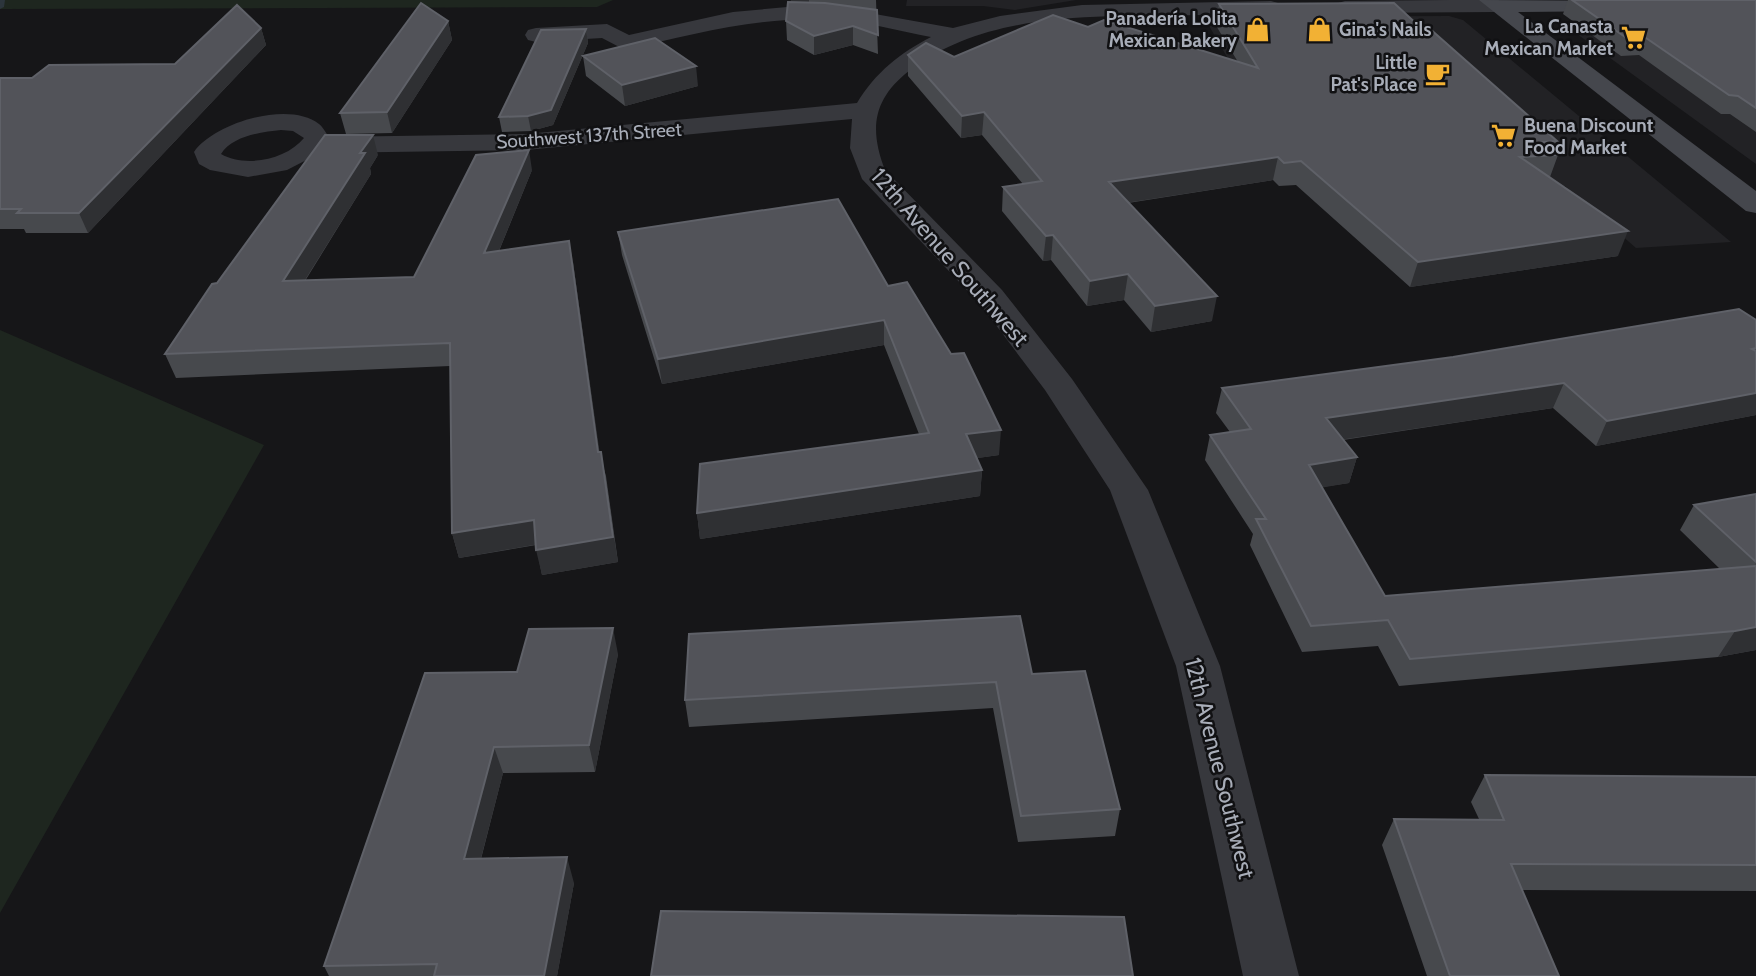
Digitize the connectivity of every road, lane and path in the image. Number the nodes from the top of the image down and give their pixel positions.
1 (1493, 3) edge
2 (1637, 5) edge
3 (1290, 7) edge
4 (1329, 7) edge
5 (536, 35) edge
6 (953, 35) junction
7 (864, 110) junction
8 (314, 145) edge
9 (1756, 205) edge
10 (1271, 976) edge

1 - 2 main road
1 - 4 street
1 - 9 main road
3 - 6 street
5 - 6 street
6 - 7 street
7 - 8 street, Southwest 137th Street
7 - 10 street, 12th Avenue Southwest

